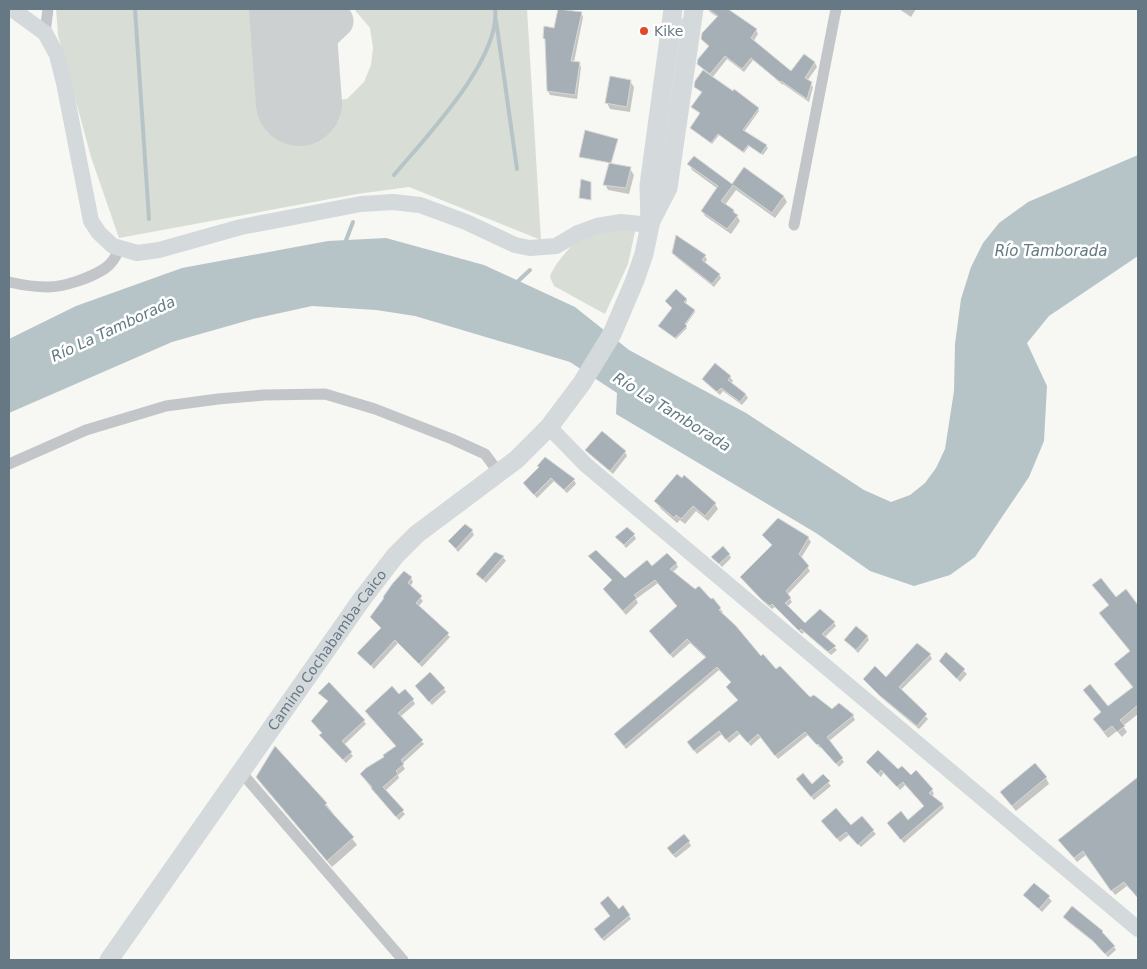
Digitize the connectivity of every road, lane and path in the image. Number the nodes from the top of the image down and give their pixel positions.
1 (12, 9) edge
2 (48, 9) edge
3 (673, 9) edge
4 (690, 9) edge
5 (836, 9) edge
6 (45, 33) junction
7 (650, 225) junction
8 (794, 225) dead end
9 (120, 248) junction
10 (9, 282) edge
11 (549, 427) junction
12 (9, 464) edge
13 (499, 473) junction
14 (241, 772) junction
15 (1138, 929) edge
16 (109, 960) edge
17 (403, 960) edge

1 - 6 street
2 - 6 street
3 - 7 main road
4 - 7 main road
5 - 8 street
6 - 9 street
7 - 9 street
7 - 11 main road, Camino Cochabamba-Caico
9 - 10 street
11 - 13 main road, Camino Cochabamba-Caico
11 - 15 street
12 - 13 street
13 - 14 main road, Camino Cochabamba-Caico
14 - 16 main road, Camino Cochabamba-Caico
14 - 17 street

